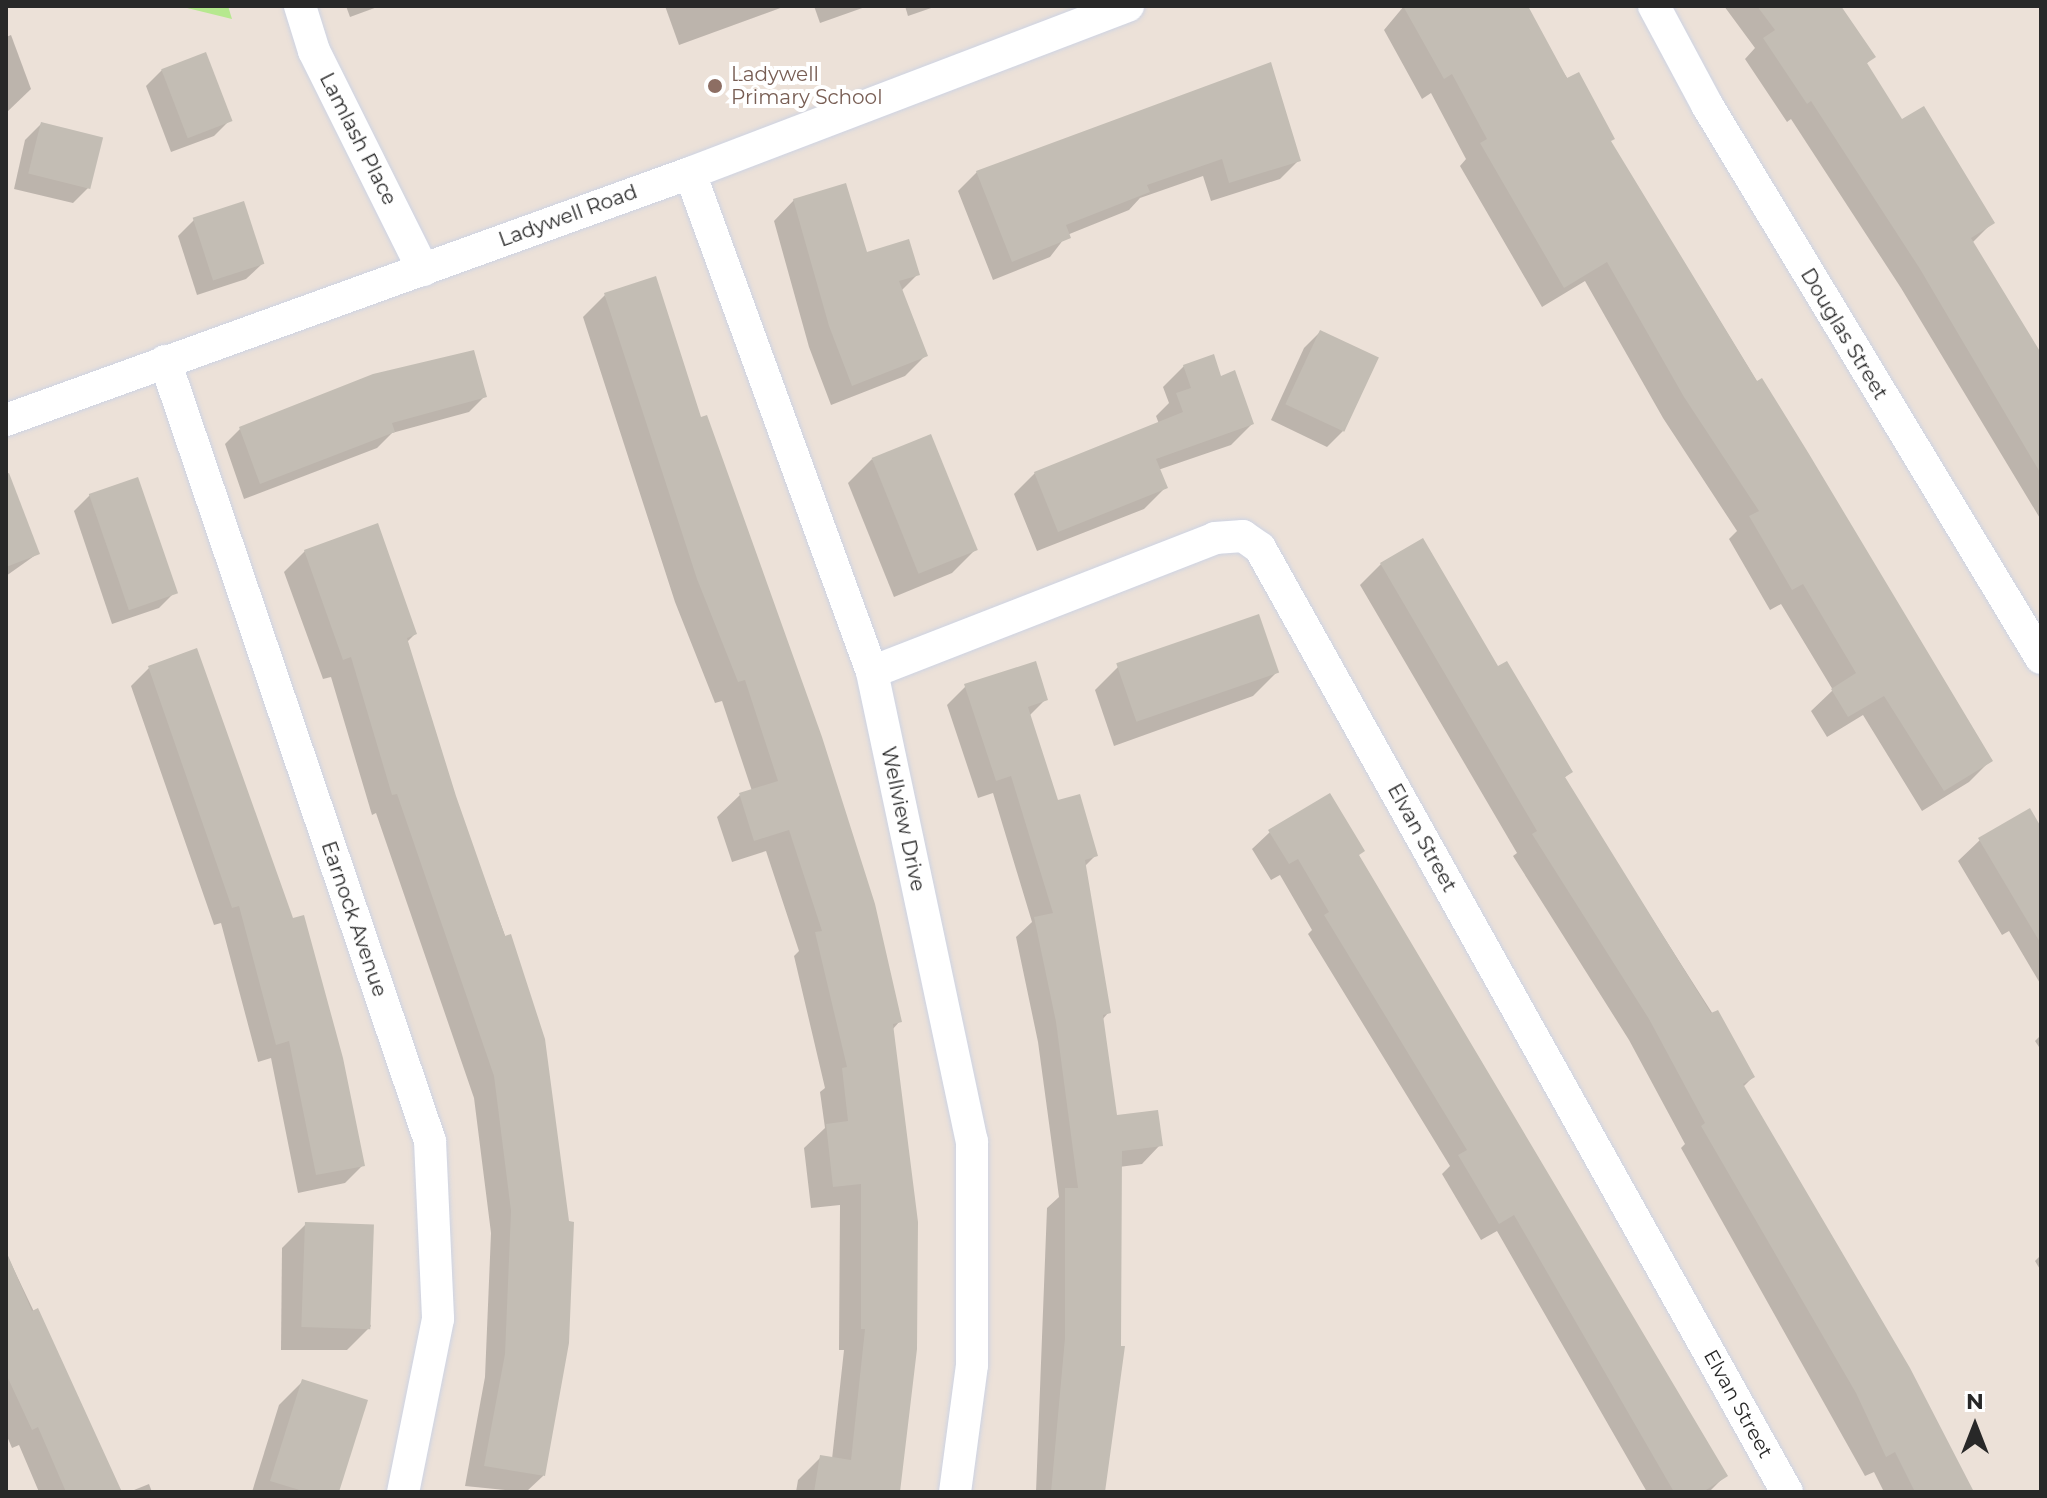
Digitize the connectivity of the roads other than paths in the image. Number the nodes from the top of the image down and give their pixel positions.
1 (300, 6) edge
2 (1128, 6) edge
3 (1654, 6) edge
4 (690, 173) junction
5 (423, 270) junction
6 (165, 361) junction
7 (6, 420) edge
8 (2041, 658) edge
9 (872, 672) junction
10 (403, 1492) edge
11 (955, 1492) edge
12 (1787, 1492) edge

1 - 5 street, Lamlash Place
2 - 4 street, Ladywell Road
3 - 8 street, Douglas Street
4 - 5 street, Ladywell Road
4 - 9 street, Wellview Drive
5 - 6 street, Ladywell Road
6 - 7 street, Ladywell Road
6 - 10 street, Earnock Avenue
9 - 11 street, Wellview Drive
9 - 12 street, Elvan Street

